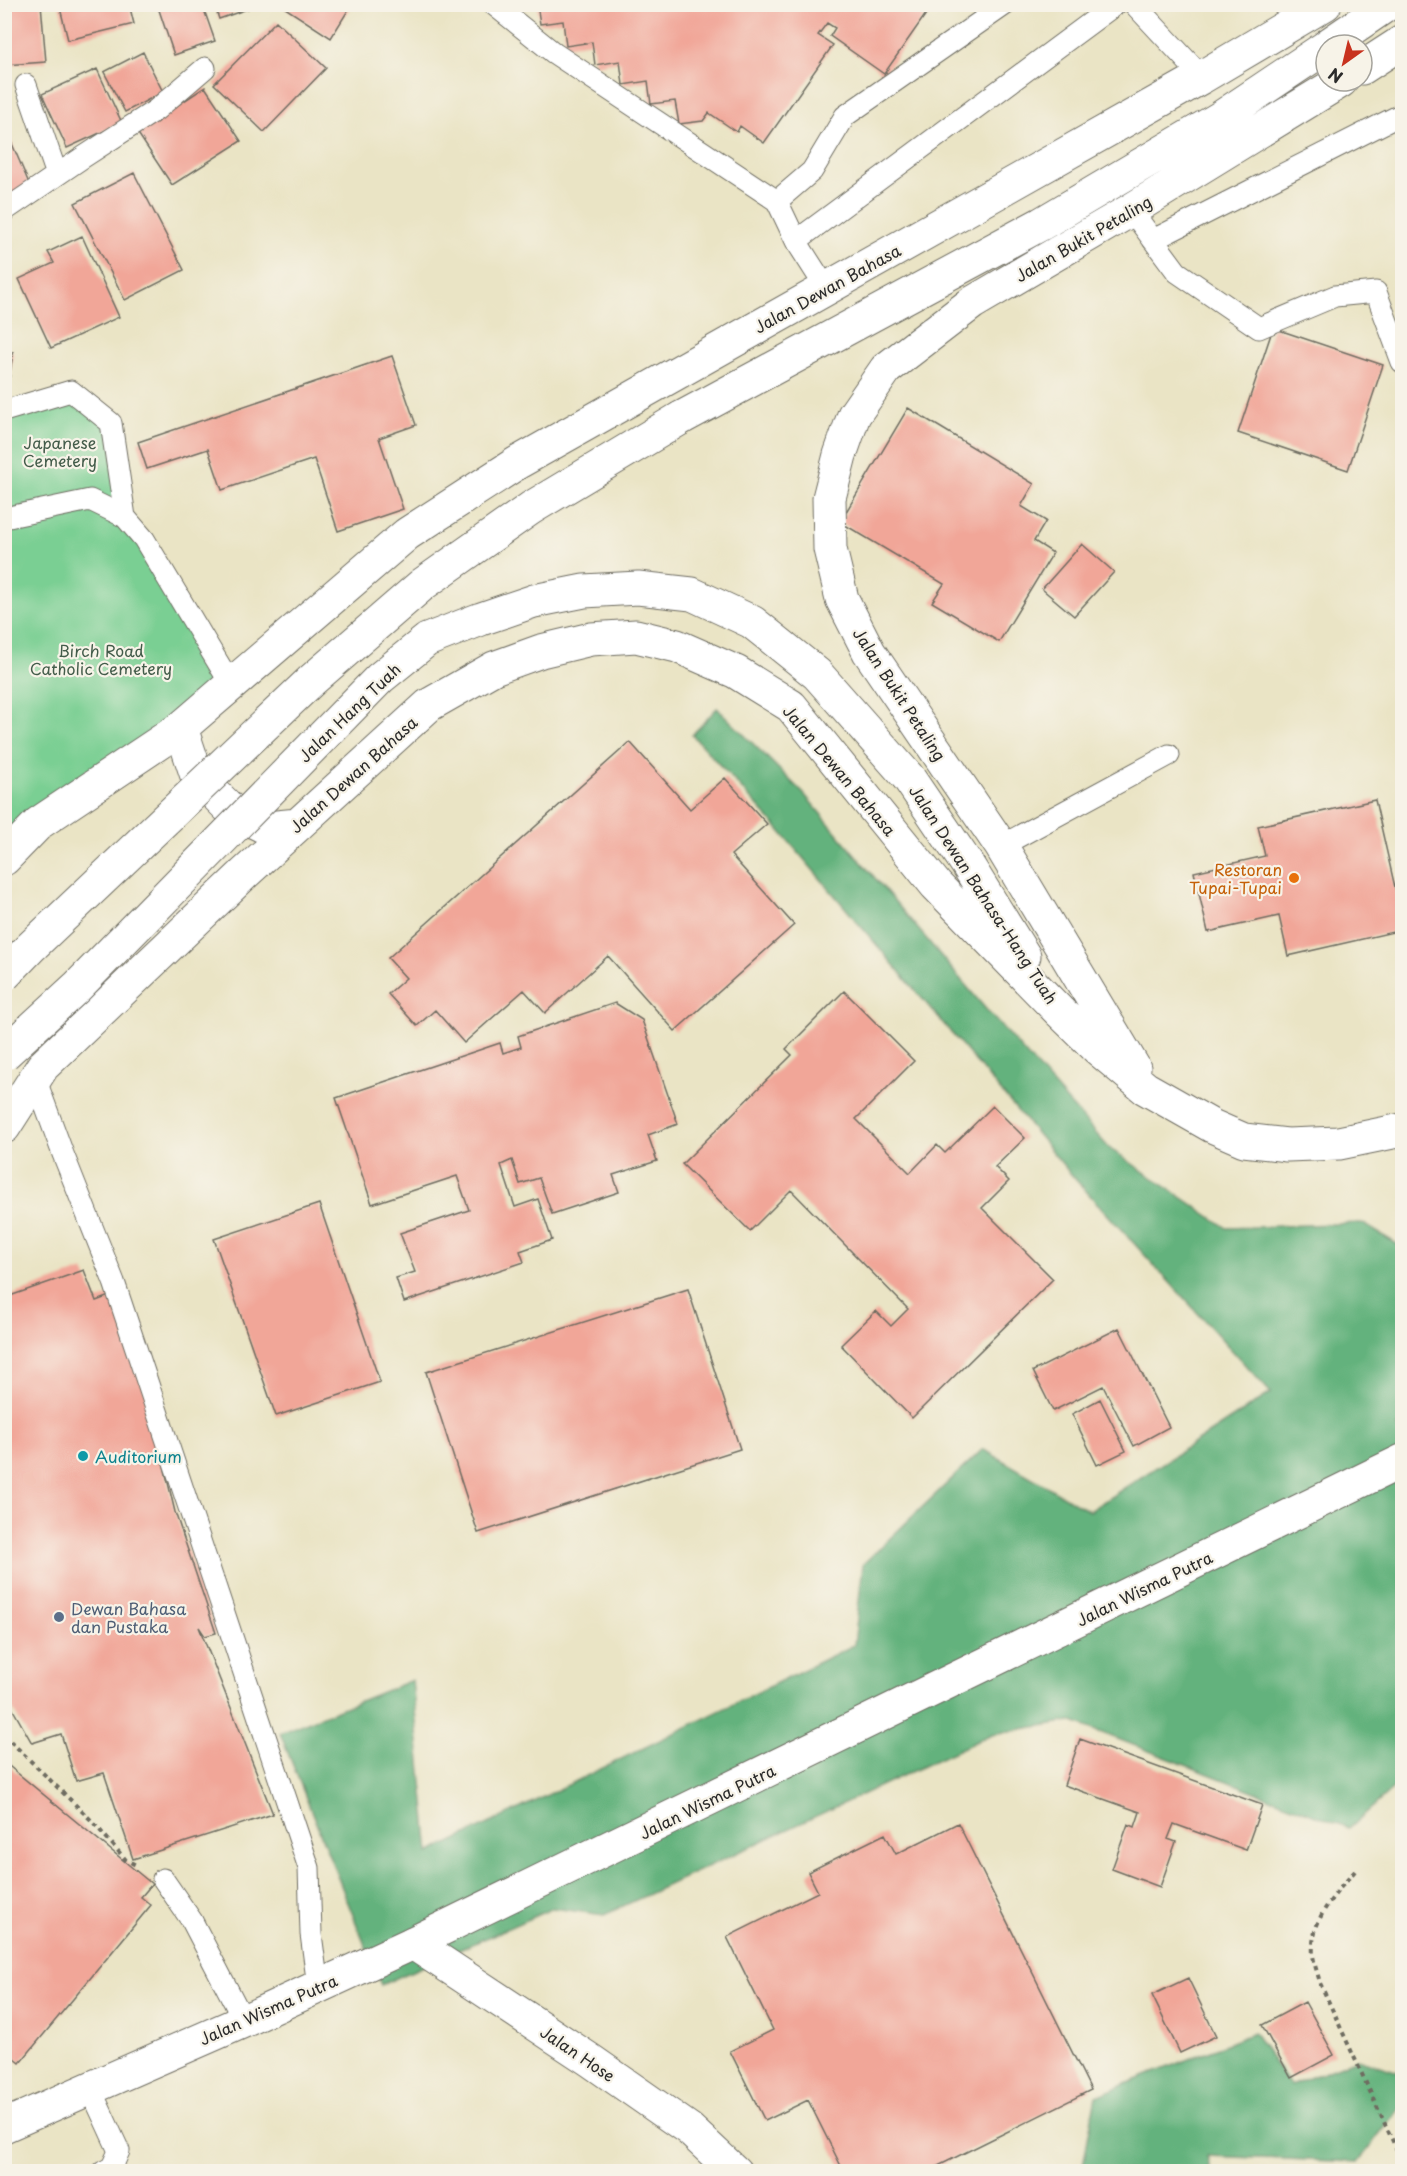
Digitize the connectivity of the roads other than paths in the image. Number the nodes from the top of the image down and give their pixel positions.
1 (493, 4) edge
2 (1006, 4) edge
3 (1116, 4) edge
4 (1134, 4) edge
5 (1388, 4) edge
6 (1313, 7) edge
7 (1402, 30) edge
8 (1346, 33) edge
9 (1402, 42) edge
10 (1374, 44) edge
11 (1314, 55) edge
12 (1374, 60) edge
13 (206, 68) dead end
14 (1314, 73) edge
15 (1202, 77) junction
16 (26, 85) dead end
17 (1321, 93) edge
18 (1402, 114) edge
19 (1220, 118) junction
20 (57, 175) junction
21 (777, 201) junction
22 (1131, 210) junction
23 (4, 211) edge
24 (1153, 240) junction
25 (796, 241) junction
26 (826, 288) junction
27 (1402, 362) edge
28 (4, 411) edge
29 (125, 517) junction
30 (4, 518) edge
31 (232, 686) junction
32 (181, 728) junction
33 (1169, 755) dead end
34 (908, 777) joint
35 (298, 825) junction
36 (1001, 846) junction
37 (4, 859) edge
38 (4, 975) edge
39 (1059, 1011) junction
40 (4, 1054) edge
41 (35, 1078) junction
42 (1145, 1088) junction
43 (4, 1127) edge
44 (1402, 1130) edge
45 (1402, 1461) edge
46 (163, 1879) road end
47 (413, 1943) junction
48 (318, 1987) junction
49 (244, 2021) junction
50 (90, 2088) junction
51 (4, 2126) edge
52 (104, 2172) edge
53 (735, 2172) edge

1 - 21 lane
2 - 21 lane
3 - 25 lane
4 - 15 lane
5 - 8 main road
6 - 15 main road, Jalan Dewan Bahasa
7 - 10 main road
9 - 12 main road
11 - 19 main road
13 - 20 lane
14 - 19 main road
15 - 26 main road, Jalan Dewan Bahasa
16 - 20 lane
17 - 22 main road, Jalan Bukit Petaling
18 - 24 lane
19 - 38 main road, bridge
20 - 23 lane
21 - 25 lane
22 - 24 lane
22 - 36 main road, Jalan Bukit Petaling
24 - 27 lane
25 - 26 lane
26 - 31 main road, Jalan Dewan Bahasa
28 - 29 lane
29 - 30 lane
29 - 31 lane
31 - 32 main road, Jalan Dewan Bahasa
32 - 35 main road
32 - 37 main road, Jalan Dewan Bahasa
33 - 36 lane
34 - 39 main road, Jalan Dewan Bahasa-Hang Tuah
34 - 40 main road, Jalan Hang Tuah, bridge
35 - 39 main road, Jalan Dewan Bahasa
35 - 41 main road, Jalan Dewan Bahasa
36 - 42 main road, Jalan Bukit Petaling
39 - 42 main road, Jalan Dewan Bahasa
41 - 43 main road, Jalan Dewan Bahasa
41 - 48 lane
42 - 44 main road, Jalan Dewan Bahasa
45 - 47 main road, Jalan Wisma Putra
46 - 49 lane
47 - 48 main road, Jalan Wisma Putra
47 - 53 main road, Jalan Hose
48 - 49 main road, Jalan Wisma Putra
49 - 50 main road, Jalan Wisma Putra
50 - 51 main road, Jalan Wisma Putra
50 - 52 lane

